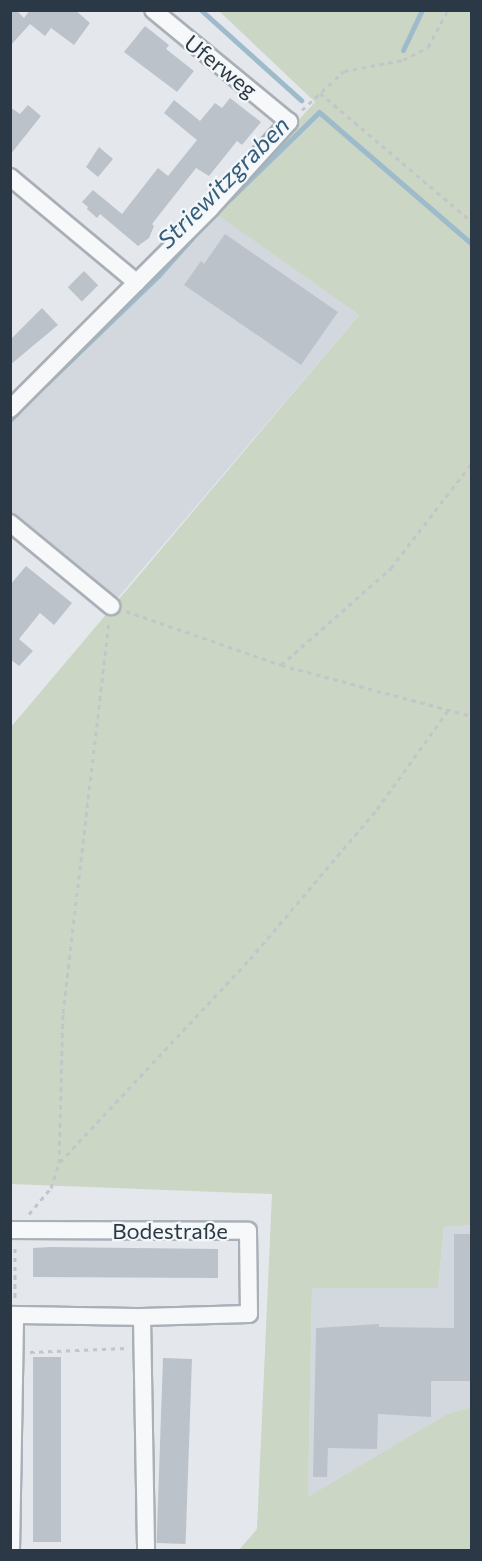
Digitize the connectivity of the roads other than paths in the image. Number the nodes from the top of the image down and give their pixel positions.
1 (153, 10) edge
2 (10, 177) edge
3 (137, 283) junction
4 (10, 409) edge
5 (10, 523) edge
6 (111, 606) road end
7 (13, 1230) edge
8 (13, 1315) edge
9 (142, 1317) junction
10 (11, 1551) edge
11 (146, 1551) edge

1 - 3 street, Uferweg
2 - 3 street
3 - 4 street
5 - 6 street
7 - 9 street, Bodestraße
8 - 9 street, Bodestraße
8 - 10 street
9 - 11 street

